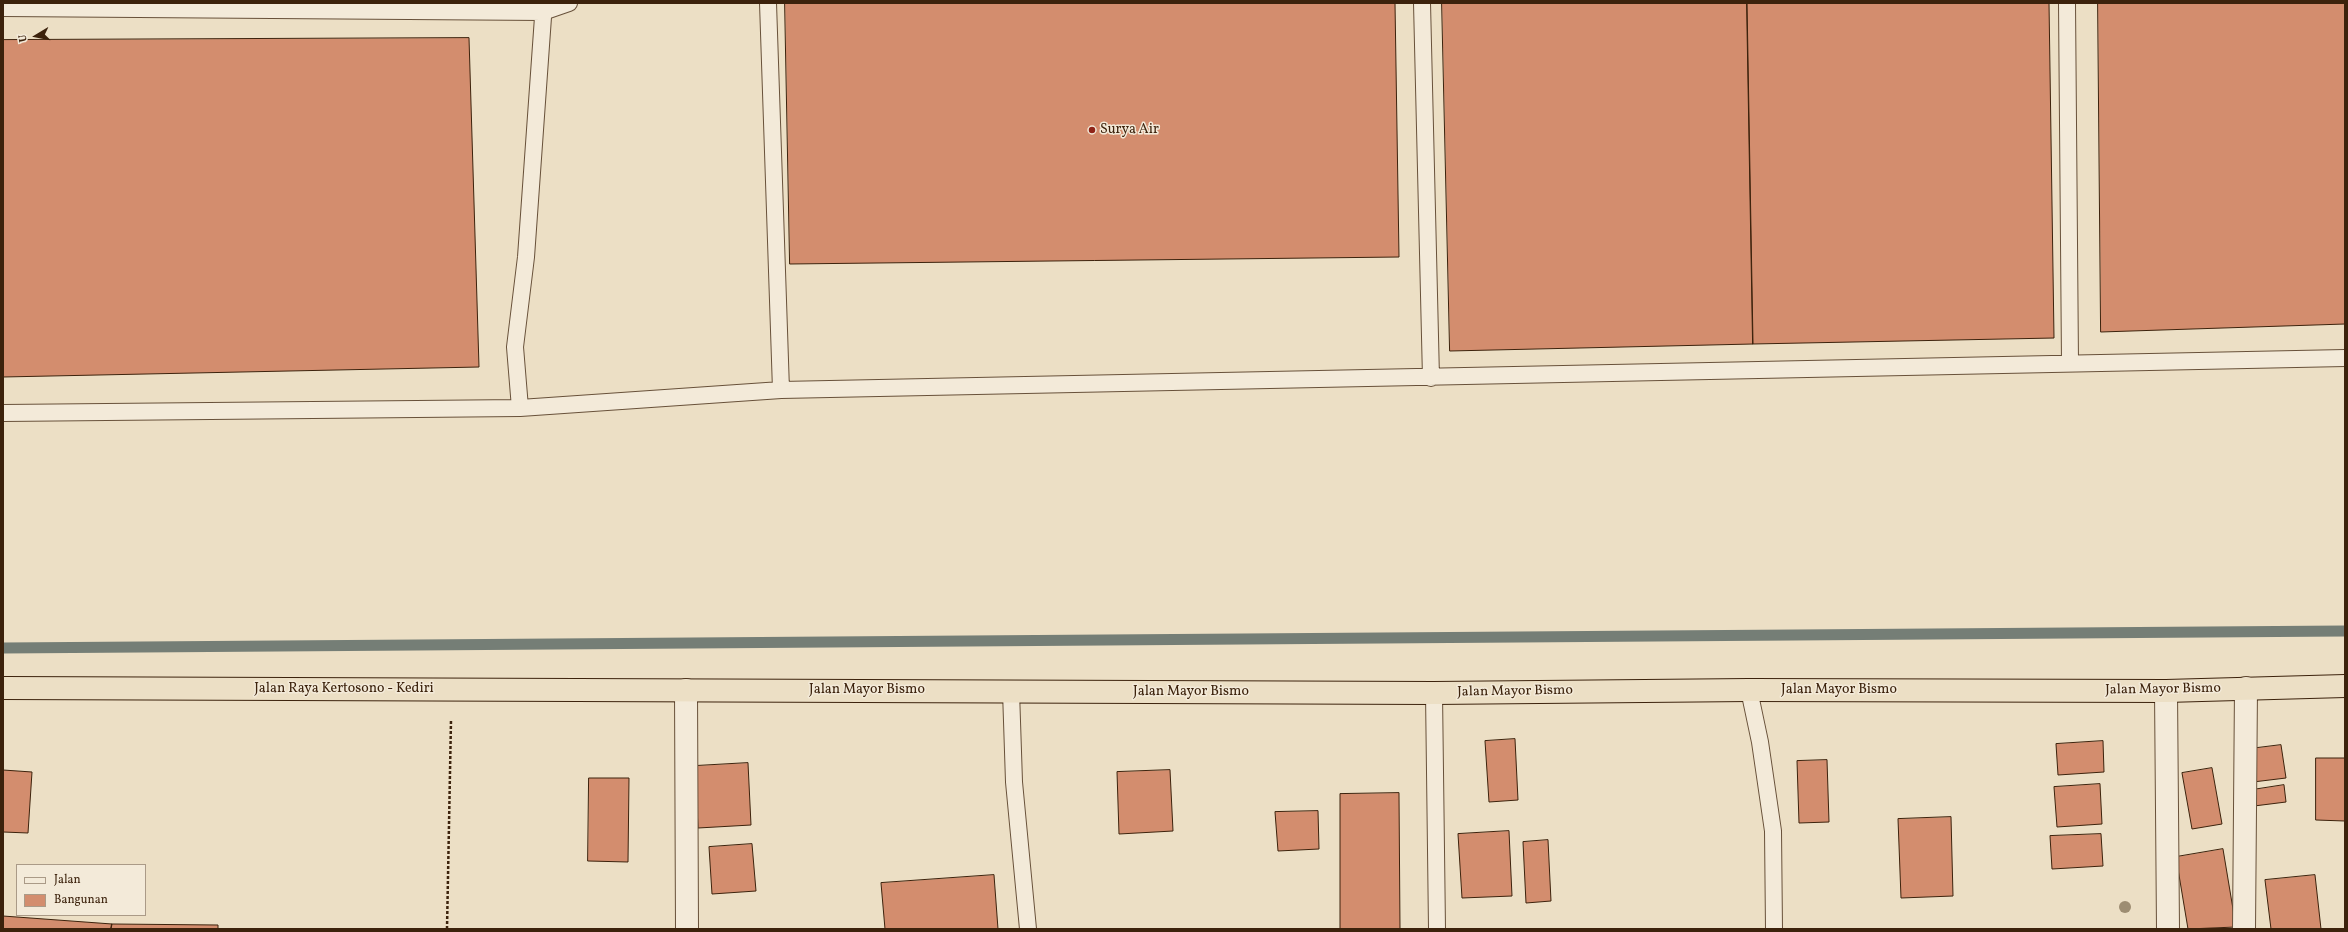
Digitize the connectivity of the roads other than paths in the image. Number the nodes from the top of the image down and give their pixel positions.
1 (569, 3) edge
2 (768, 3) edge
3 (1422, 3) edge
4 (2067, 3) edge
5 (543, 7) edge
6 (3, 8) edge
7 (2345, 358) edge
8 (2070, 363) junction
9 (1431, 378) junction
10 (780, 390) junction
11 (520, 408) junction
12 (3, 413) edge
13 (2345, 686) edge
14 (3, 688) edge
15 (2246, 688) junction
16 (686, 690) junction
17 (1749, 690) junction
18 (2166, 690) junction
19 (1011, 691) junction
20 (1434, 693) junction
21 (687, 929) edge
22 (1028, 929) edge
23 (1437, 929) edge
24 (1774, 929) edge
25 (2168, 929) edge
26 (2244, 929) edge

1 - 5 lane
2 - 10 lane
3 - 9 lane
4 - 8 lane
5 - 6 lane
5 - 11 lane
7 - 8 lane
8 - 9 lane
9 - 10 lane
10 - 11 lane
11 - 12 lane
13 - 15 highway, Jalan Mayor Bismo
14 - 16 highway, Jalan Raya Kertosono - Kediri
15 - 18 highway, Jalan Mayor Bismo
15 - 26 street
16 - 19 highway, Jalan Mayor Bismo
16 - 21 street
17 - 18 highway, Jalan Mayor Bismo
17 - 20 highway, Jalan Mayor Bismo
17 - 24 lane
18 - 25 street
19 - 20 highway, Jalan Mayor Bismo
19 - 22 lane
20 - 23 lane

